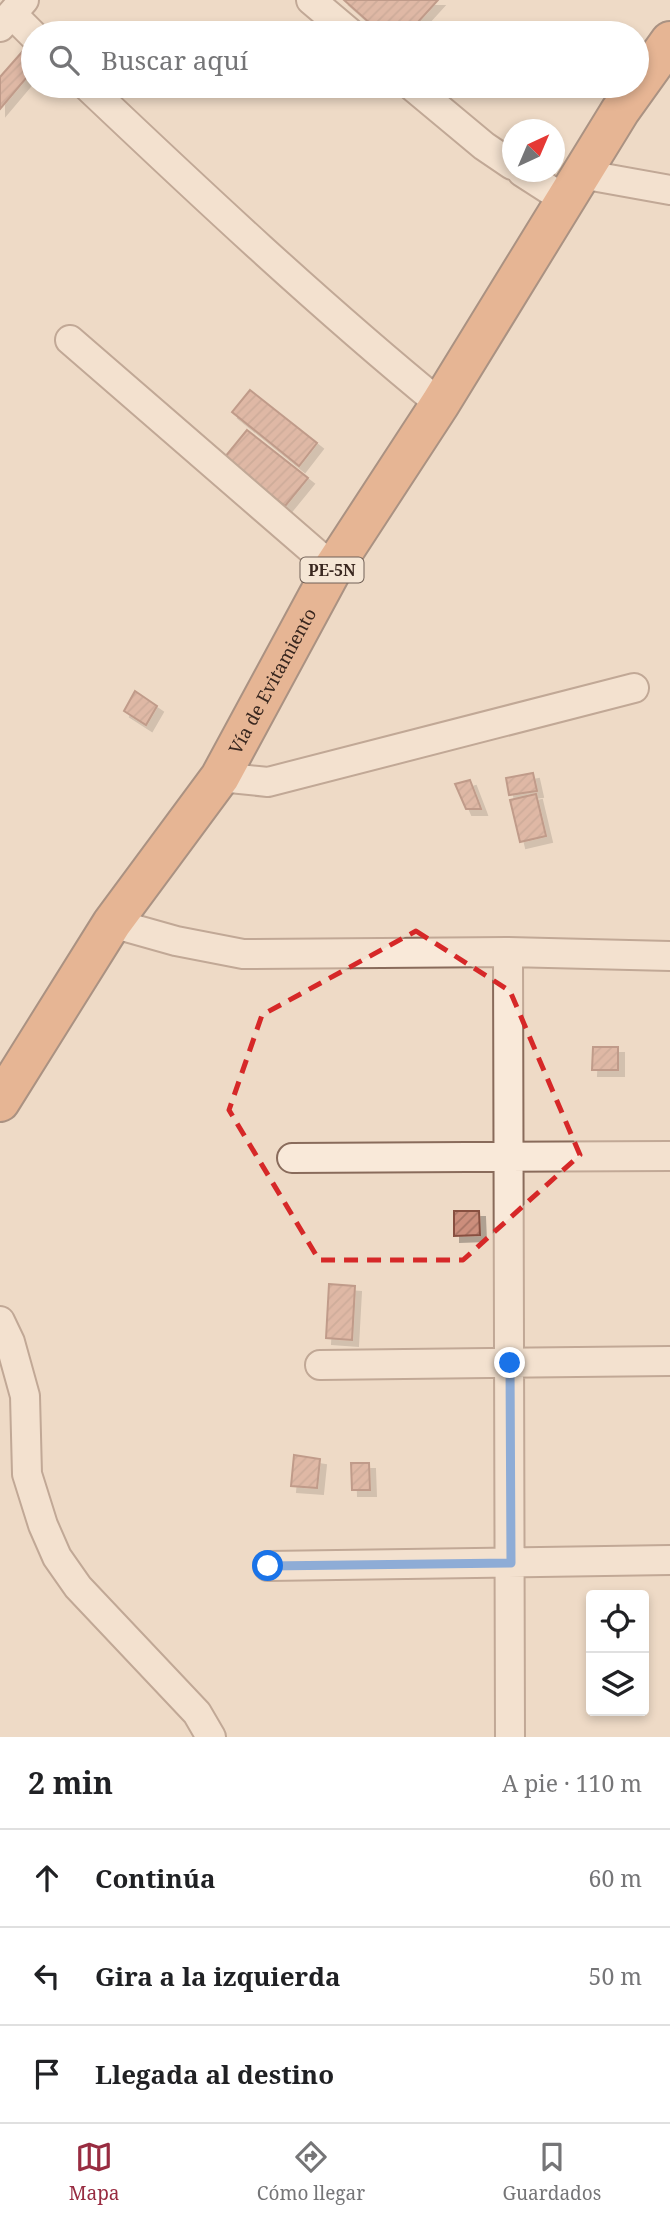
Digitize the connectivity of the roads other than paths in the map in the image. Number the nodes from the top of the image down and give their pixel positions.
1 (311, 0) edge
2 (336, 21) edge
3 (670, 41) edge
4 (649, 70) edge
5 (100, 98) edge
6 (426, 98) edge
7 (629, 98) edge
8 (502, 158) edge
9 (558, 182) edge
10 (573, 186) junction
11 (670, 190) edge
12 (70, 340) dead end
13 (440, 404) junction
14 (333, 568) junction
15 (634, 688) dead end
16 (220, 776) junction
17 (112, 923) junction
18 (508, 952) junction
19 (670, 956) edge
20 (0, 1102) edge
21 (670, 1156) edge
22 (508, 1157) junction
23 (292, 1158) dead end
24 (0, 1321) edge
25 (670, 1361) edge
26 (510, 1363) junction
27 (320, 1365) dead end
28 (670, 1560) edge
29 (511, 1563) junction
30 (268, 1566) dead end
31 (211, 1737) edge
32 (510, 1737) edge

1 - 2 street
3 - 4 highway, Vía de Evitamiento / PE-5N
5 - 13 street
6 - 8 street
7 - 10 highway, Vía de Evitamiento / PE-5N
9 - 10 street
10 - 11 street
10 - 13 highway, Vía de Evitamiento / PE-5N
12 - 14 street
13 - 14 highway, Vía de Evitamiento / PE-5N
14 - 16 highway, Vía de Evitamiento / PE-5N
15 - 16 street
16 - 17 highway, Vía de Evitamiento / PE-5N
17 - 18 street
17 - 20 highway, Vía de Evitamiento / PE-5N
18 - 19 street
18 - 22 street
21 - 22 street
22 - 23 street
22 - 26 street
24 - 31 street
25 - 26 street
26 - 27 street
26 - 29 street
28 - 29 street
29 - 30 street
29 - 32 street

